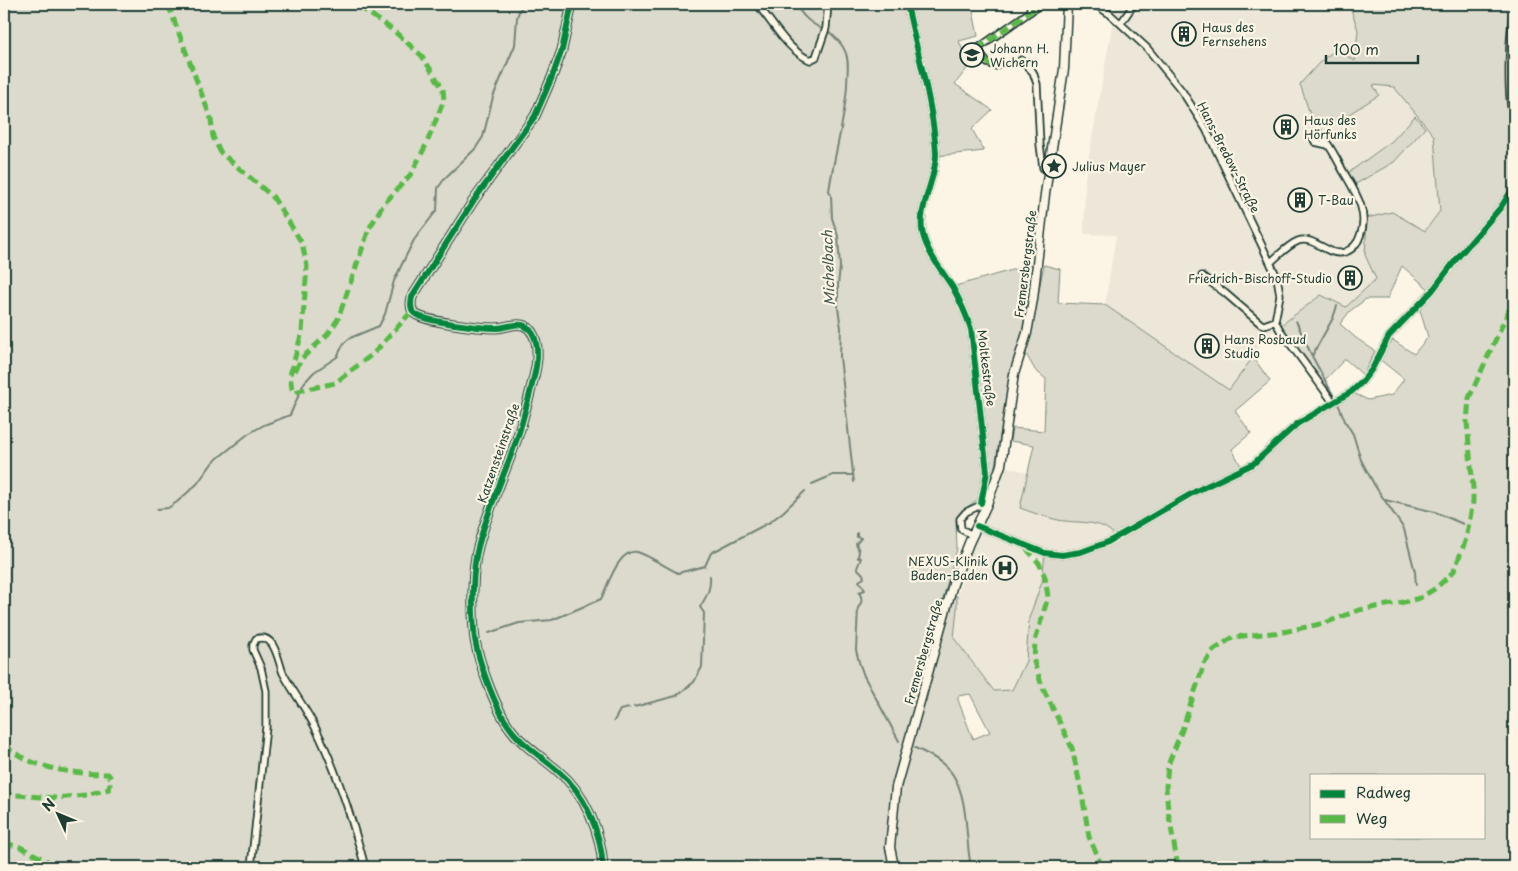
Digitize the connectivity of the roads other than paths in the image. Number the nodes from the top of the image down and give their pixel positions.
1 (572, 4) edge
2 (757, 4) edge
3 (828, 4) edge
4 (907, 4) edge
5 (1030, 4) edge
6 (1041, 4) edge
7 (1067, 4) edge
8 (1134, 4) edge
9 (1514, 8) edge
10 (1030, 12) junction
11 (1121, 23) junction
12 (1021, 60) dead end
13 (996, 66) dead end
14 (1514, 122) edge
15 (1328, 145) dead end
16 (1048, 171) junction
17 (1514, 186) edge
18 (1271, 262) junction
19 (1202, 276) dead end
20 (1275, 321) junction
21 (1335, 401) junction
22 (984, 504) junction
23 (977, 526) junction
24 (972, 535) junction
25 (251, 867) edge
26 (365, 867) edge
27 (602, 867) edge
28 (894, 867) edge

1 - 27 street, Katzensteinstraße
2 - 3 street
4 - 22 street, Moltkestraße
5 - 10 street
6 - 10 street
7 - 11 street, Hans-Bredow-Straße
7 - 16 main road, Fremersbergstraße
8 - 11 street
9 - 14 street
10 - 13 street
11 - 18 street, Hans-Bredow-Straße
12 - 16 street
15 - 18 street
16 - 22 main road, Fremersbergstraße
17 - 21 street
18 - 20 street, Hans-Bredow-Straße
19 - 20 street
20 - 21 street
21 - 23 street
22 - 23 main road, Fremersbergstraße
22 - 24 street
23 - 24 main road, Fremersbergstraße
24 - 28 main road, Fremersbergstraße
25 - 26 street

